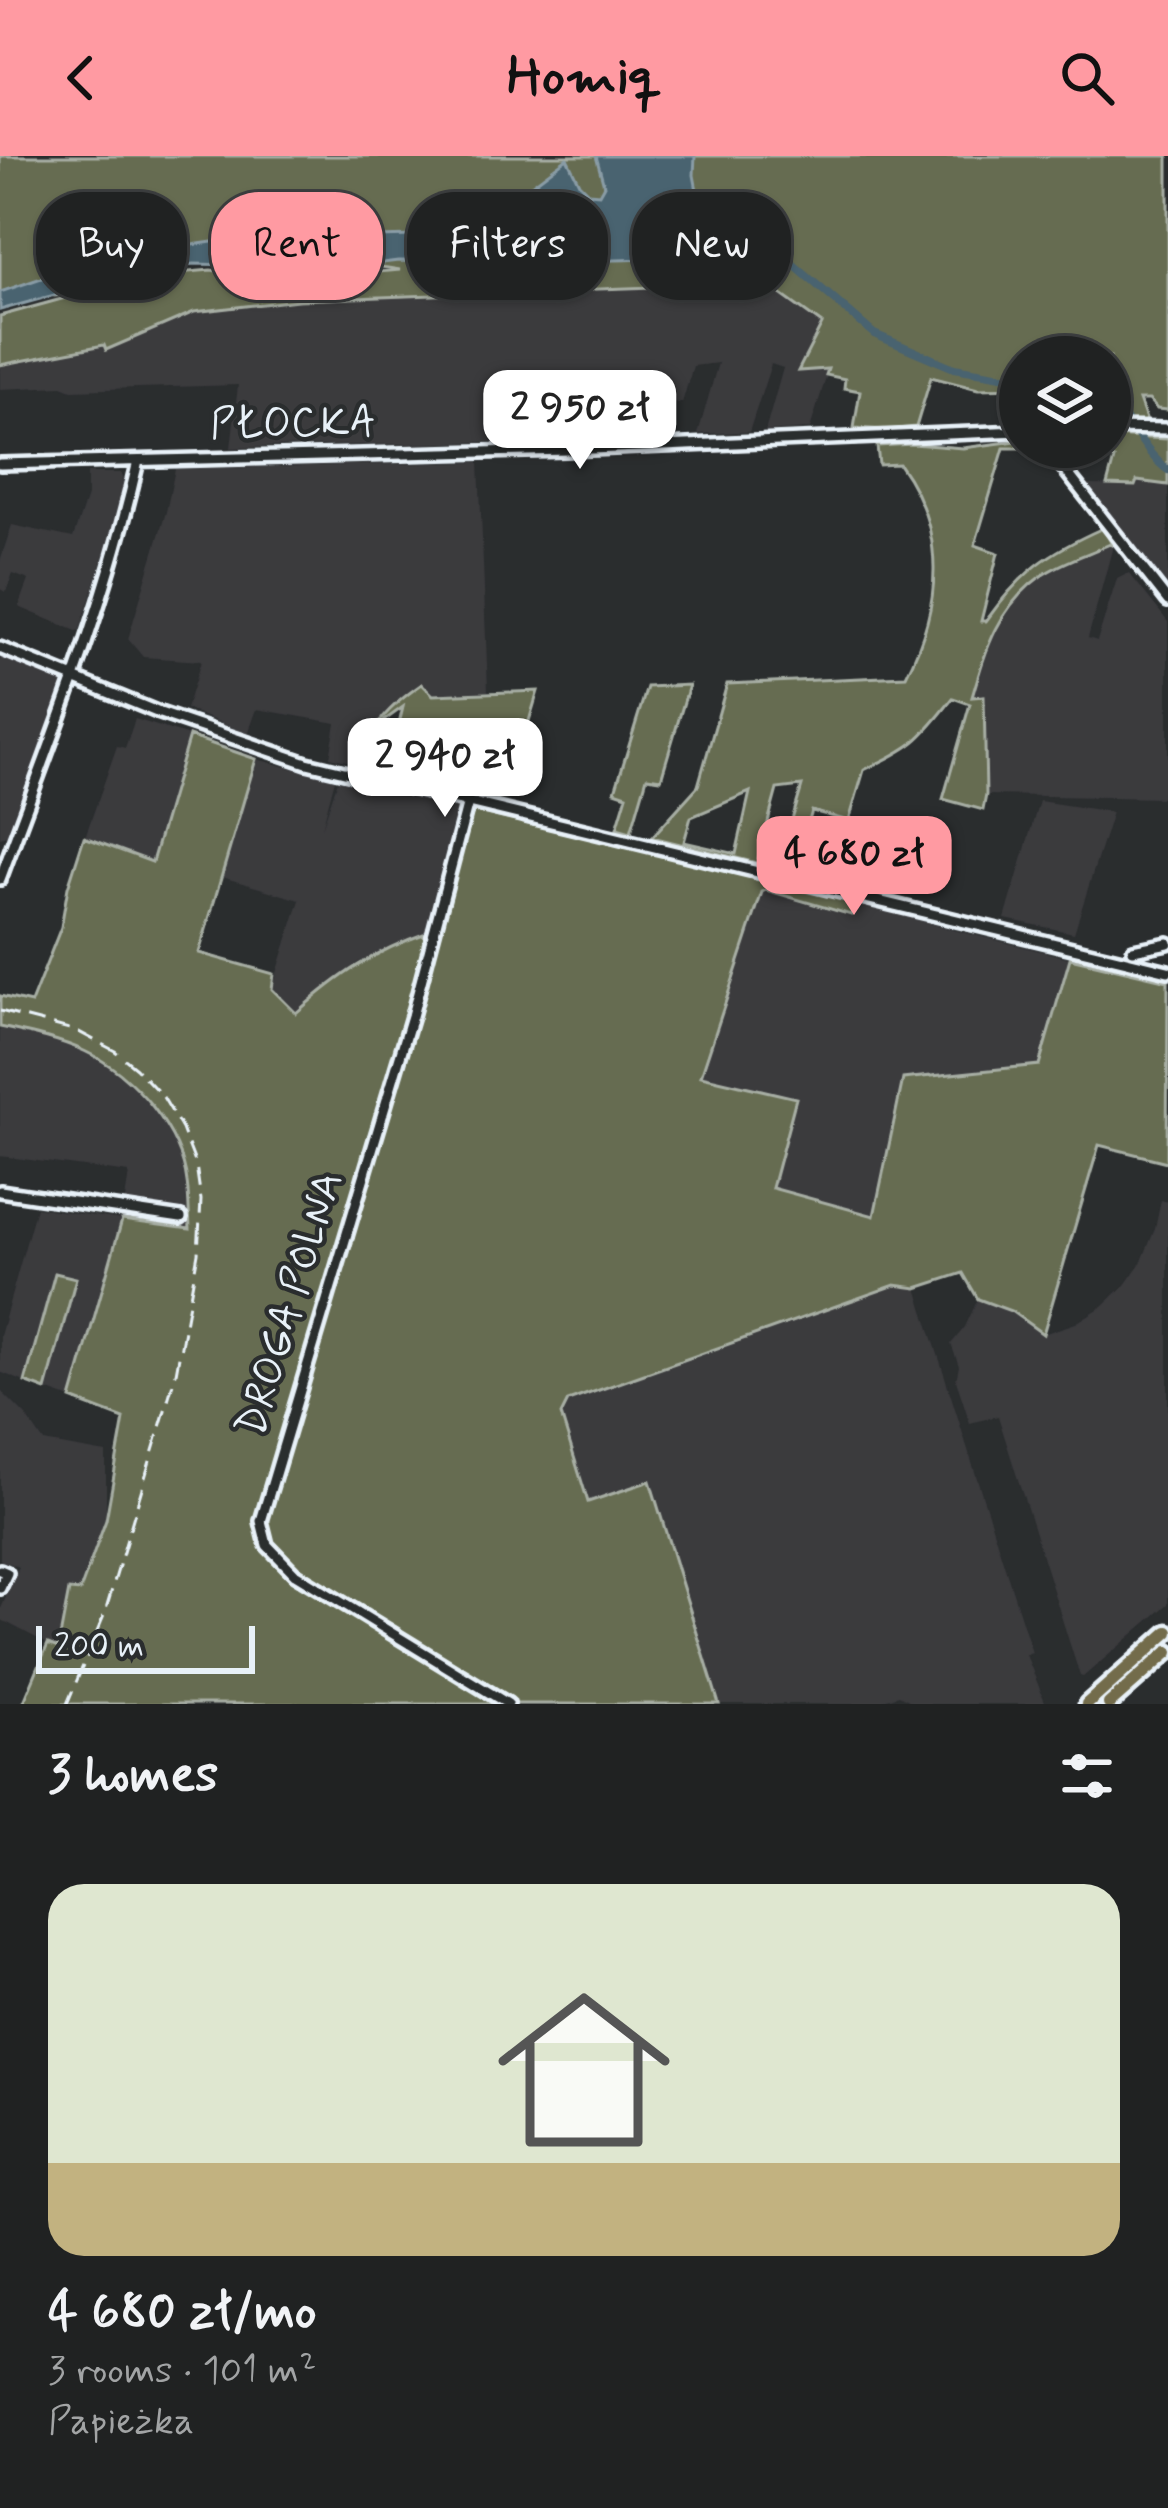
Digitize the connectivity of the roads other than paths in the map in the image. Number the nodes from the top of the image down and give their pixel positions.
1 (1131, 428) edge
2 (1168, 429) edge
3 (999, 432) edge
4 (138, 460) junction
5 (0, 464) edge
6 (1064, 468) edge
7 (1168, 601) edge
8 (0, 648) edge
9 (74, 679) junction
10 (468, 802) junction
11 (0, 879) edge
12 (1168, 943) edge
13 (1132, 950) dead end
14 (1168, 970) edge
15 (0, 1191) edge
16 (182, 1218) dead end
17 (0, 1570) edge
18 (0, 1588) edge
19 (1168, 1632) edge
20 (1168, 1652) edge
21 (508, 1704) edge
22 (1087, 1704) edge
23 (1109, 1704) edge

1 - 2 street
3 - 4 street, PŁOCKA
4 - 5 street, PŁOCKA
4 - 9 street
6 - 7 street
8 - 9 street
9 - 10 street
9 - 11 street
10 - 14 street
10 - 21 street, DROGA POLNA
12 - 13 street
15 - 16 street
17 - 18 street
19 - 22 main road
20 - 23 main road

